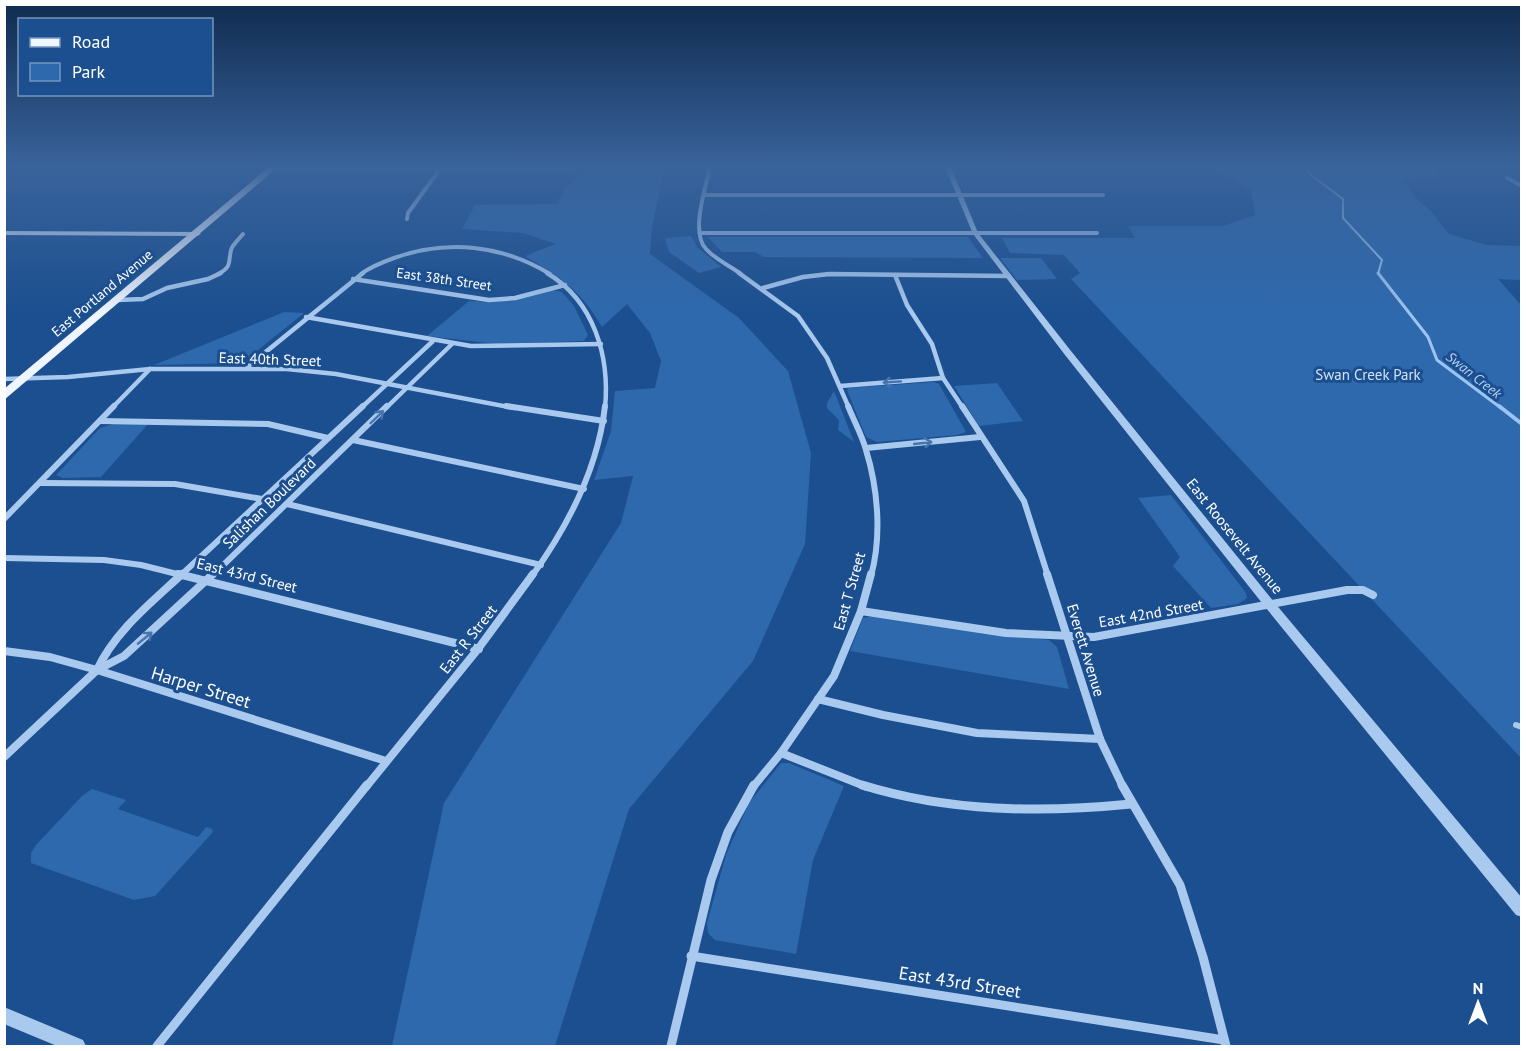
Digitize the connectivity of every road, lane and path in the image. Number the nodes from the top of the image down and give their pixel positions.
1 (218, 216) edge
2 (700, 216) edge
3 (968, 216) edge
4 (4, 233) edge
5 (700, 233) junction
6 (975, 233) junction
7 (1097, 233) dead end
8 (197, 234) junction
9 (243, 234) dead end
10 (895, 275) junction
11 (1009, 276) junction
12 (353, 279) junction
13 (565, 285) junction
14 (763, 288) junction
15 (118, 300) junction
16 (306, 317) junction
17 (433, 341) junction
18 (452, 344) junction
19 (601, 344) junction
20 (246, 368) junction
21 (150, 369) junction
22 (25, 378) junction
23 (943, 378) junction
24 (4, 379) edge
25 (385, 385) junction
26 (840, 386) junction
27 (406, 389) junction
28 (4, 396) edge
29 (100, 421) junction
30 (604, 421) junction
31 (980, 437) junction
32 (328, 438) junction
33 (354, 440) junction
34 (866, 448) junction
35 (40, 483) junction
36 (584, 489) junction
37 (262, 499) junction
38 (287, 504) junction
39 (4, 519) edge
40 (4, 558) edge
41 (541, 565) junction
42 (182, 574) junction
43 (208, 580) junction
44 (1374, 595) dead end
45 (1270, 605) junction
46 (861, 611) junction
47 (1068, 638) junction
48 (479, 649) junction
49 (4, 651) edge
50 (96, 670) junction
51 (818, 699) junction
52 (1100, 739) junction
53 (781, 753) junction
54 (4, 757) edge
55 (387, 761) junction
56 (1131, 804) junction
57 (1521, 910) edge
58 (691, 956) junction
59 (4, 1015) edge
60 (1225, 1043) edge
61 (77, 1047) edge
62 (157, 1047) edge
63 (671, 1047) edge

1 - 8 main road, East Portland Avenue
2 - 5 street
3 - 6 street, East Roosevelt Avenue
4 - 8 main road
5 - 6 street
5 - 14 street, East T Street
6 - 7 street
6 - 11 street, East Roosevelt Avenue
8 - 15 main road, East Portland Avenue
9 - 15 street
10 - 11 street
10 - 14 street
10 - 23 street, Everett Avenue
11 - 45 street, East Roosevelt Avenue
12 - 13 street, East 38th Street
12 - 13 street, East R Street
12 - 16 street, East R Street
13 - 19 street, East R Street
14 - 26 street, East T Street
15 - 22 main road, East Portland Avenue
16 - 17 street
16 - 20 street, East R Street
17 - 18 street
17 - 25 street, Salishan Boulevard
18 - 19 street
18 - 27 street, Salishan Boulevard
19 - 30 street, East R Street
20 - 21 street, East 40th Street
20 - 25 street, East 40th Street
21 - 22 street, East 40th Street
21 - 29 street
22 - 24 street, East 40th Street
22 - 28 main road, East Portland Avenue
23 -> 26 street
23 - 31 street, Everett Avenue
25 - 27 street, East 40th Street
25 - 32 street, Salishan Boulevard
26 - 34 street, East T Street
27 - 30 street, East 40th Street
33 -> 27 street, Salishan Boulevard
29 - 32 street
29 - 35 street
30 - 36 street, East R Street
34 -> 31 street
31 - 47 street, Everett Avenue
32 - 37 street, Salishan Boulevard
33 - 36 street
33 - 38 street, Salishan Boulevard
34 - 46 street, East T Street
35 - 37 street
35 - 39 street
36 - 41 street, East R Street
37 - 42 street, Salishan Boulevard
38 - 41 street
38 - 43 street, Salishan Boulevard
40 - 42 street, East 43rd Street
41 - 48 street, East R Street
42 - 43 street, East 43rd Street
42 - 50 street, Salishan Boulevard
43 - 48 street, East 43rd Street
50 -> 43 street, Salishan Boulevard
44 - 45 street, East 42nd Street
45 - 47 street, East 42nd Street
45 - 57 street, East Roosevelt Avenue
46 - 47 street, East 42nd Street
46 - 51 street, East T Street
47 - 52 street, Everett Avenue
48 - 55 street, East R Street
49 - 50 street, Harper Street
50 - 54 street, Salishan Boulevard
50 - 55 street, Harper Street
51 - 52 street
51 - 53 street, East T Street
52 - 56 street, Everett Avenue
53 - 56 street
53 - 58 street, East T Street
55 - 62 street, East R Street
56 - 60 street, Everett Avenue
58 - 60 street, East 43rd Street
58 - 63 street, East T Street
59 - 61 street

